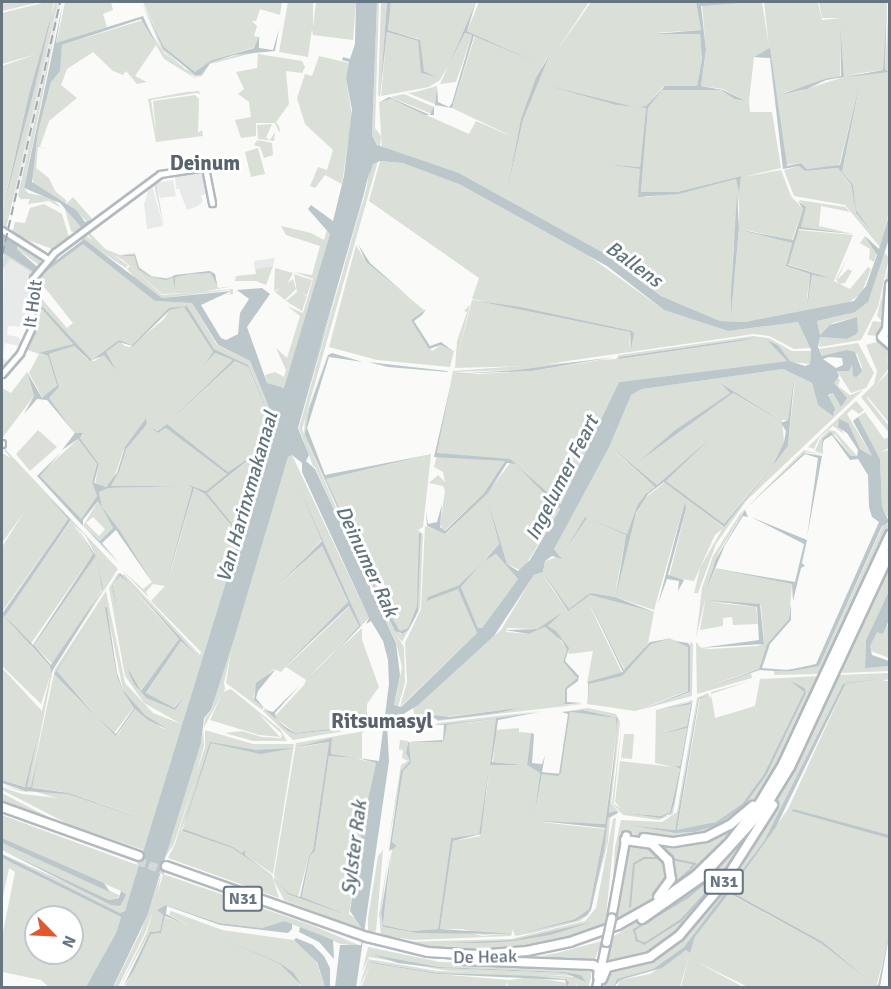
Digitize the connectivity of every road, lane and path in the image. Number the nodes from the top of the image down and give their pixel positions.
1 (212, 203) dead end
2 (2, 230) edge
3 (48, 259) junction
4 (890, 285) edge
5 (888, 330) edge
6 (890, 344) edge
7 (2, 374) edge
8 (890, 528) edge
9 (890, 535) edge
10 (890, 553) edge
11 (876, 565) junction
12 (795, 755) junction
13 (772, 784) junction
14 (764, 803) junction
15 (2, 807) edge
16 (2, 813) edge
17 (626, 837) junction
18 (165, 868) tunnel mouth
19 (364, 939) junction
20 (543, 948) junction
21 (465, 960) junction
22 (599, 983) edge

1 - 3 street, It Holt
2 - 3 street
3 - 7 street, It Holt
4 - 5 highway
5 - 6 highway
8 - 11 highway, N31
9 - 11 highway, N31
10 - 12 highway, N31
11 - 13 highway, N31
12 - 14 highway, N31
12 - 22 highway, N31
13 - 14 highway, N31
13 - 17 highway, N31
14 - 20 highway, De Heak / N31
14 - 21 highway, De Heak / N31
15 - 16 highway
17 - 20 highway, N31
17 - 22 main road, bridge
18 - 19 highway, De Heak / N31
19 - 20 highway, De Heak / N31
19 - 21 highway, De Heak / N31
21 - 22 highway, N31

